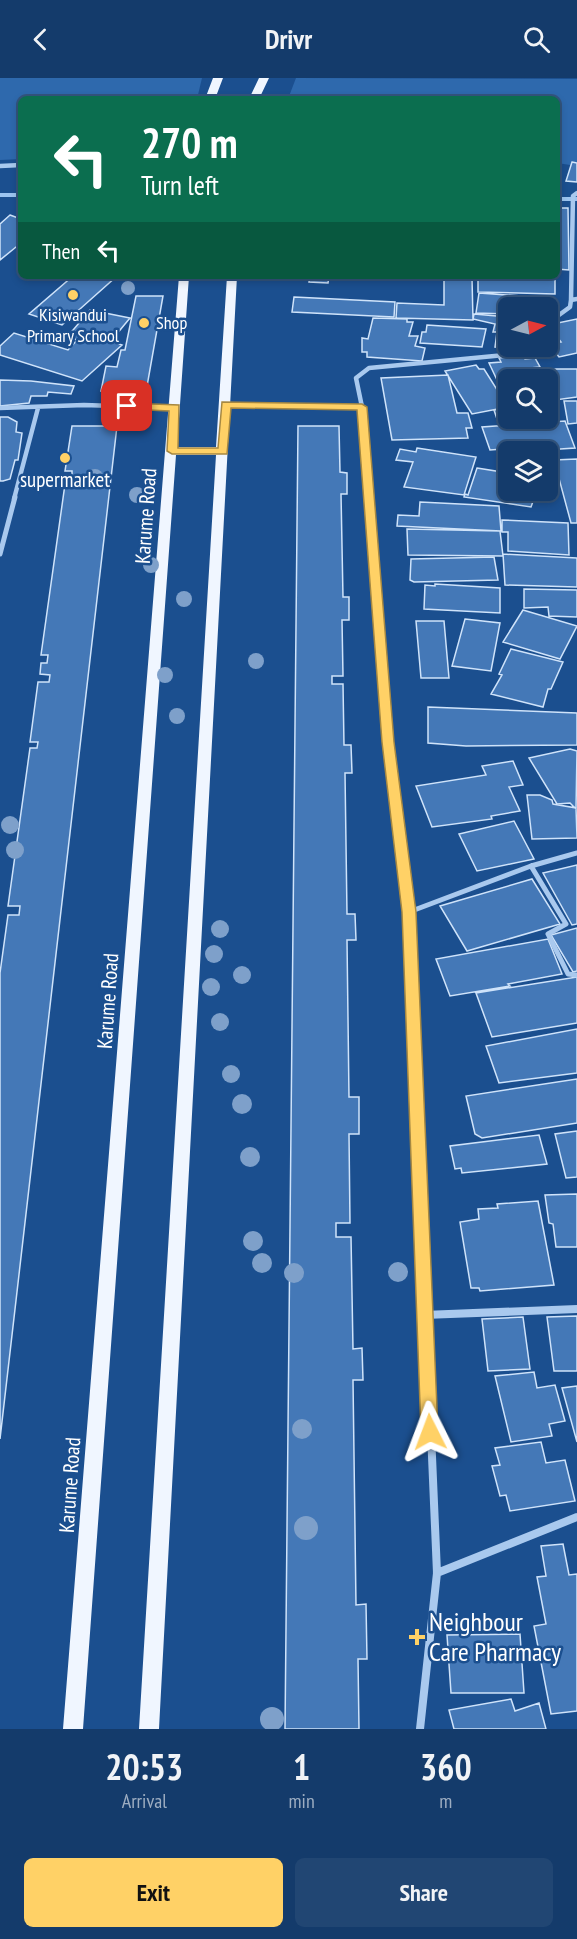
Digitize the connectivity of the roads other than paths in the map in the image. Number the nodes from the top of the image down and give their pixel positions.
1 (218, 78) edge
2 (264, 78) edge
3 (211, 96) edge
4 (255, 96) edge
5 (18, 165) edge
6 (0, 166) edge
7 (575, 195) edge
8 (184, 279) edge
9 (232, 279) edge
10 (574, 299) edge
11 (558, 317) edge
12 (498, 356) edge
13 (226, 405) junction
14 (362, 407) junction
15 (0, 408) edge
16 (38, 408) junction
17 (175, 408) junction
18 (172, 451) junction
19 (223, 452) junction
20 (0, 554) edge
21 (577, 853) edge
22 (531, 866) junction
23 (409, 912) junction
24 (577, 975) edge
25 (577, 1309) edge
26 (424, 1315) junction
27 (577, 1516) edge
28 (437, 1573) junction
29 (73, 1729) edge
30 (149, 1729) edge
31 (420, 1729) edge

1 - 3 main road
2 - 4 main road
5 - 6 street
7 - 10 street
8 - 17 main road, Karume Road
9 - 13 main road
10 - 11 street
12 - 14 street
13 - 14 street
13 - 19 main road
14 - 23 street
15 - 16 street
16 - 17 street
16 - 20 street
17 - 18 main road, Karume Road
18 - 19 main road
18 - 29 main road, Karume Road
19 - 30 main road
21 - 22 street
22 - 23 street
22 - 24 street
23 - 26 street
25 - 26 street
26 - 28 street
27 - 28 street
28 - 31 street

